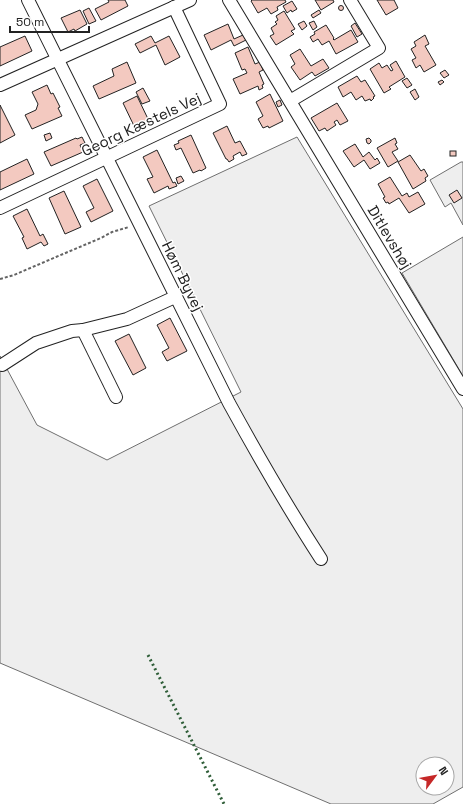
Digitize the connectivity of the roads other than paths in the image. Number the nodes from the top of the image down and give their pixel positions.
1 (28, 0) edge
2 (190, 0) edge
3 (229, 0) edge
4 (350, 0) edge
5 (174, 7) junction
6 (57, 59) junction
7 (0, 85) edge
8 (290, 101) junction
9 (106, 158) junction
10 (0, 208) edge
11 (175, 297) junction
12 (83, 330) junction
13 (2, 365) dead end
14 (463, 389) edge
15 (116, 397) dead end
16 (321, 559) dead end

1 - 6 street, Høm Byvej
2 - 5 street
3 - 8 street, Ditlevshøj
4 - 8 street
5 - 6 street
5 - 9 street, Georg Kæstels Vej
6 - 7 street
6 - 9 street, Høm Byvej
8 - 14 street, Ditlevshøj
9 - 10 street, Georg Kæstels Vej
9 - 11 street, Høm Byvej
11 - 12 street
11 - 16 street, Høm Byvej
12 - 13 street
12 - 15 street

